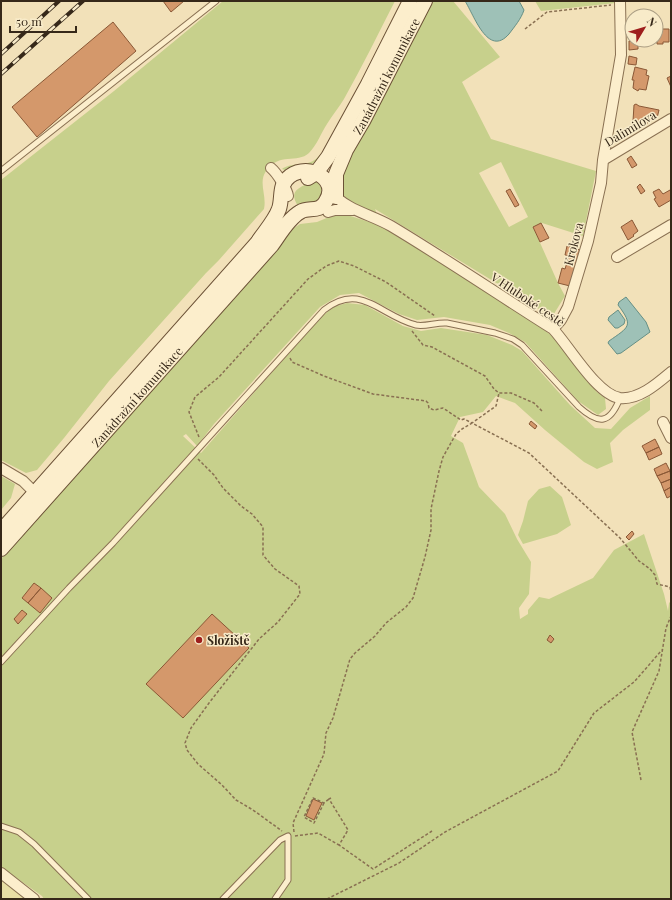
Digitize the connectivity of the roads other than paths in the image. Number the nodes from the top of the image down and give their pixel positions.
1 (216, 1) edge
2 (410, 1) edge
3 (426, 1) edge
4 (620, 2) edge
5 (671, 119) edge
6 (603, 160) junction
7 (1, 171) edge
8 (307, 172) junction
9 (282, 184) junction
10 (331, 191) junction
11 (355, 210) junction
12 (328, 212) junction
13 (302, 216) junction
14 (671, 225) edge
15 (265, 242) junction
16 (617, 257) dead end
17 (553, 329) junction
18 (671, 372) edge
19 (620, 398) junction
20 (664, 422) dead end
21 (671, 438) edge
22 (1, 468) edge
23 (35, 493) junction
24 (1, 531) edge
25 (1, 549) edge
26 (1, 662) edge
27 (1, 826) edge
28 (1, 873) edge
29 (34, 899) edge
30 (88, 899) edge
31 (223, 899) edge
32 (275, 899) edge

1 - 7 lane
2 - 8 main road, Zanádražní komunikace
3 - 10 main road, Zanádražní komunikace
4 - 6 street, Krokova
5 - 6 street, Dalimilova
6 - 17 street, Krokova
8 - 9 street
8 - 9 main road, Zanádražní komunikace
8 - 10 main road
9 - 13 main road
9 - 15 main road, Zanádražní komunikace
10 - 11 street, V Hluboké cestě
10 - 12 main road
10 - 13 main road
11 - 12 street, V Hluboké cestě
11 - 17 street, V Hluboké cestě
12 - 13 main road
13 - 15 main road, Zanádražní komunikace
14 - 16 street
15 - 23 main road, Zanádražní komunikace
15 - 25 main road, Zanádražní komunikace
17 - 19 street, V Hluboké cestě
18 - 19 street
19 - 26 lane
20 - 21 street
22 - 23 street
23 - 24 main road, Zanádražní komunikace
27 - 30 lane
28 - 29 street
31 - 32 lane

